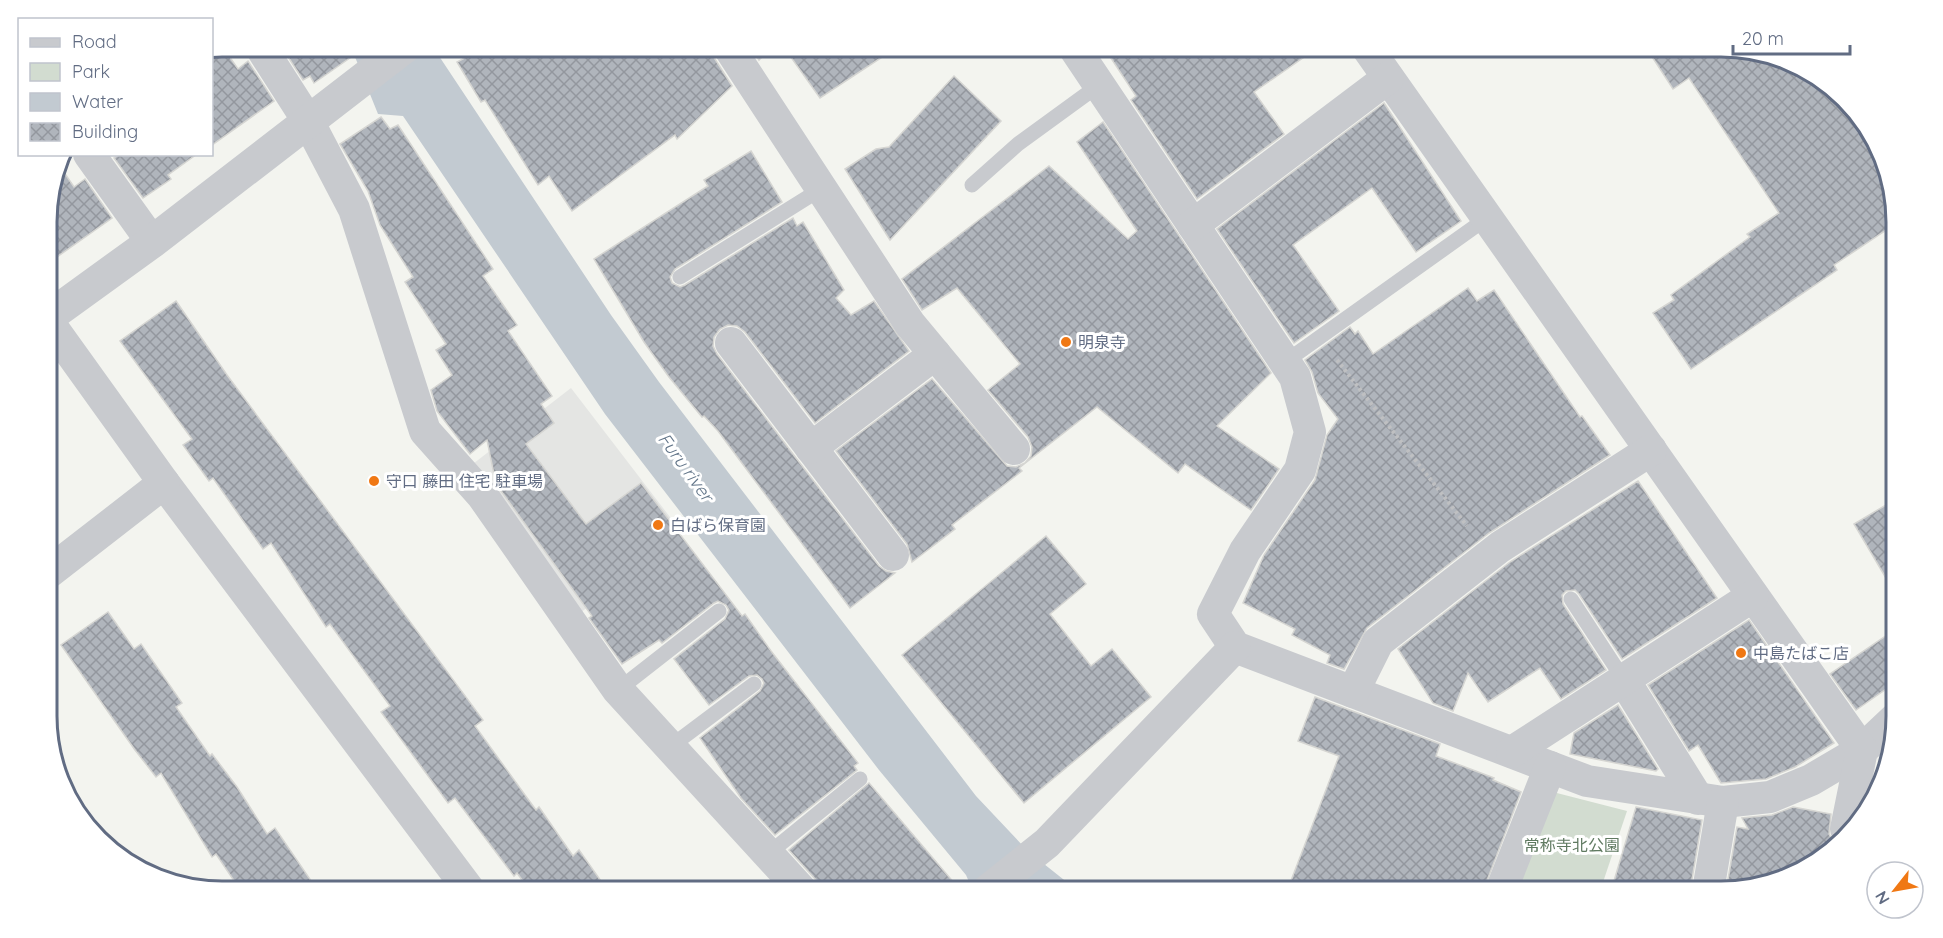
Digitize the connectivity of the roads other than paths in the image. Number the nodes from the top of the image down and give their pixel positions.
1 (267, 57) edge
2 (391, 57) edge
3 (735, 57) edge
4 (1087, 57) edge
5 (1374, 57) edge
6 (1388, 78) junction
7 (1099, 85) junction
8 (308, 121) junction
9 (90, 156) edge
10 (972, 185) dead end
11 (821, 189) junction
12 (1487, 218) junction
13 (1193, 225) junction
14 (152, 242) junction
15 (680, 278) dead end
16 (57, 312) edge
17 (57, 333) edge
18 (731, 343) dead end
19 (935, 354) junction
20 (1285, 362) junction
21 (811, 448) junction
22 (1014, 449) dead end
23 (1651, 450) junction
24 (164, 483) junction
25 (893, 555) dead end
26 (57, 566) edge
27 (1753, 596) junction
28 (1571, 598) dead end
29 (719, 611) dead end
30 (1235, 647) junction
31 (1624, 680) junction
32 (754, 684) dead end
33 (618, 690) junction
34 (1353, 692) junction
35 (1885, 728) edge
36 (670, 747) junction
37 (1862, 750) junction
38 (1512, 752) junction
39 (1550, 767) junction
40 (860, 779) dead end
41 (1710, 800) junction
42 (1847, 822) edge
43 (768, 854) junction
44 (462, 881) edge
45 (793, 881) edge
46 (1000, 881) edge
47 (1505, 881) edge
48 (1708, 881) edge

1 - 8 street
2 - 8 street
3 - 11 street
4 - 7 street
5 - 6 street
6 - 12 street
6 - 13 street
7 - 10 lane
7 - 13 street
8 - 14 street
8 - 33 street
9 - 14 street
11 - 15 lane
11 - 19 street
12 - 20 lane
12 - 23 street
13 - 20 street
14 - 16 street
17 - 24 street
18 - 21 street
19 - 21 street
19 - 22 street
20 - 30 street
21 - 25 street
23 - 27 street
23 - 34 street
24 - 26 street
24 - 44 street
27 - 31 street
27 - 37 street
28 - 31 lane
29 - 33 lane
30 - 34 street
30 - 46 street
31 - 38 street
31 - 41 street
32 - 36 lane
33 - 36 street
34 - 38 street
35 - 37 street
36 - 43 street
37 - 41 street
37 - 42 street
38 - 39 street
39 - 41 street
39 - 47 street
40 - 43 lane
41 - 48 street
43 - 45 street

